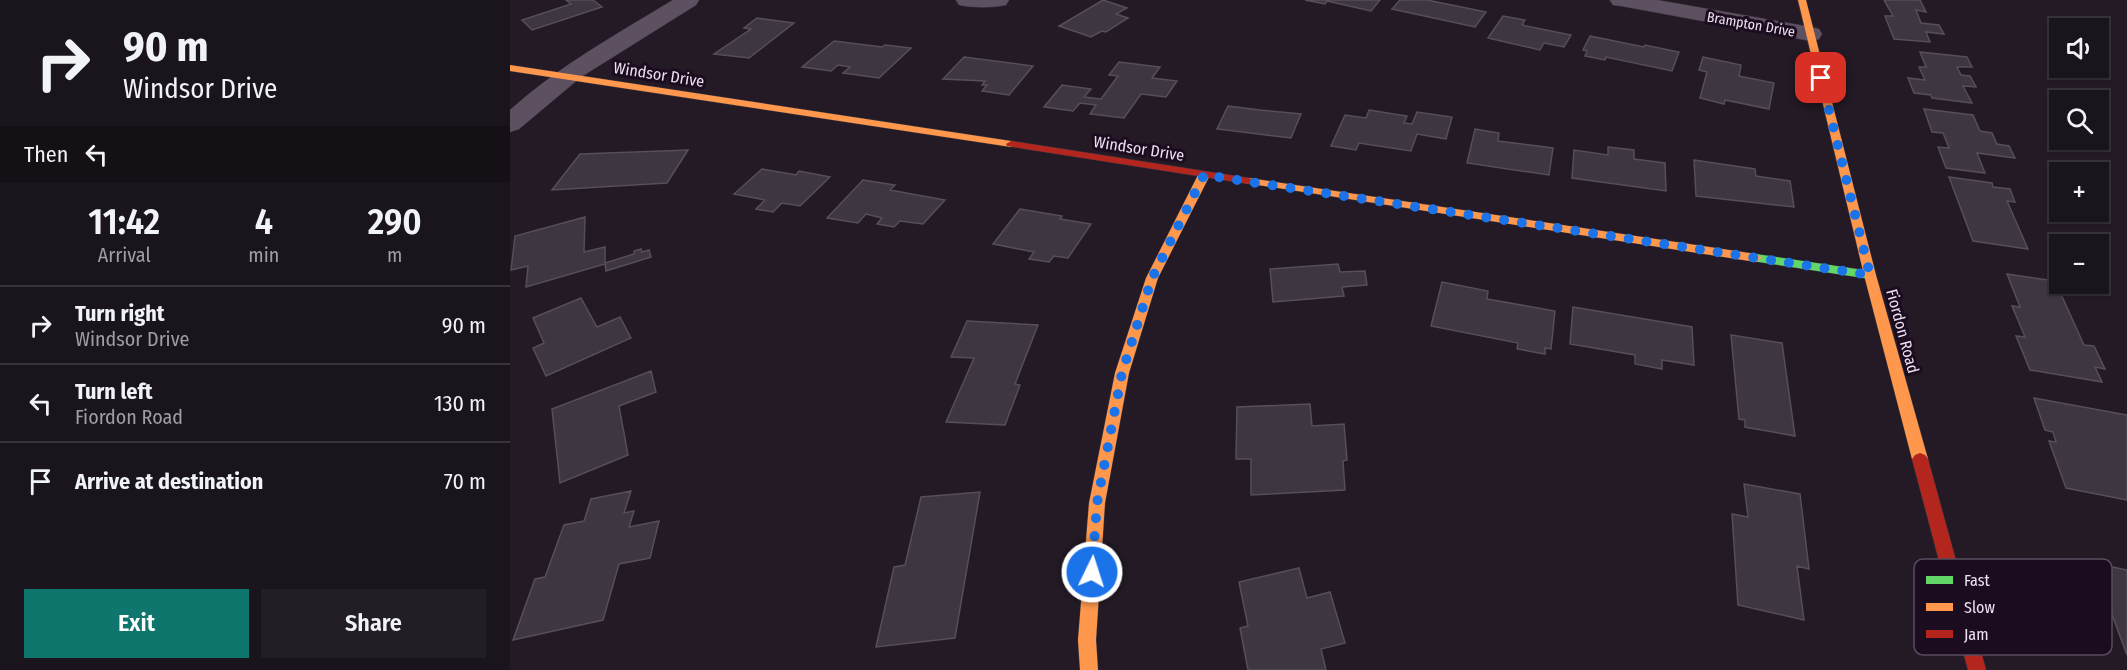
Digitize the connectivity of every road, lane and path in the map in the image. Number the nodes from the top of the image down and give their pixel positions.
1 (688, 0) edge
2 (967, 0) edge
3 (998, 0) edge
4 (1621, 0) edge
5 (1802, 0) edge
6 (1811, 34) junction
7 (510, 68) edge
8 (567, 77) junction
9 (510, 124) edge
10 (1204, 175) junction
11 (1870, 275) junction
12 (1947, 559) edge
13 (1973, 655) edge
14 (1089, 670) edge
15 (1977, 670) edge

1 - 8 street
2 - 3 street
4 - 6 street, Brampton Drive
5 - 6 street, Fiordon Road
6 - 11 street, Fiordon Road
7 - 8 street, Windsor Drive
8 - 9 street
8 - 10 street, Windsor Drive
10 - 11 street, Windsor Drive
10 - 14 street
11 - 12 street, Fiordon Road
13 - 15 street, Fiordon Road

